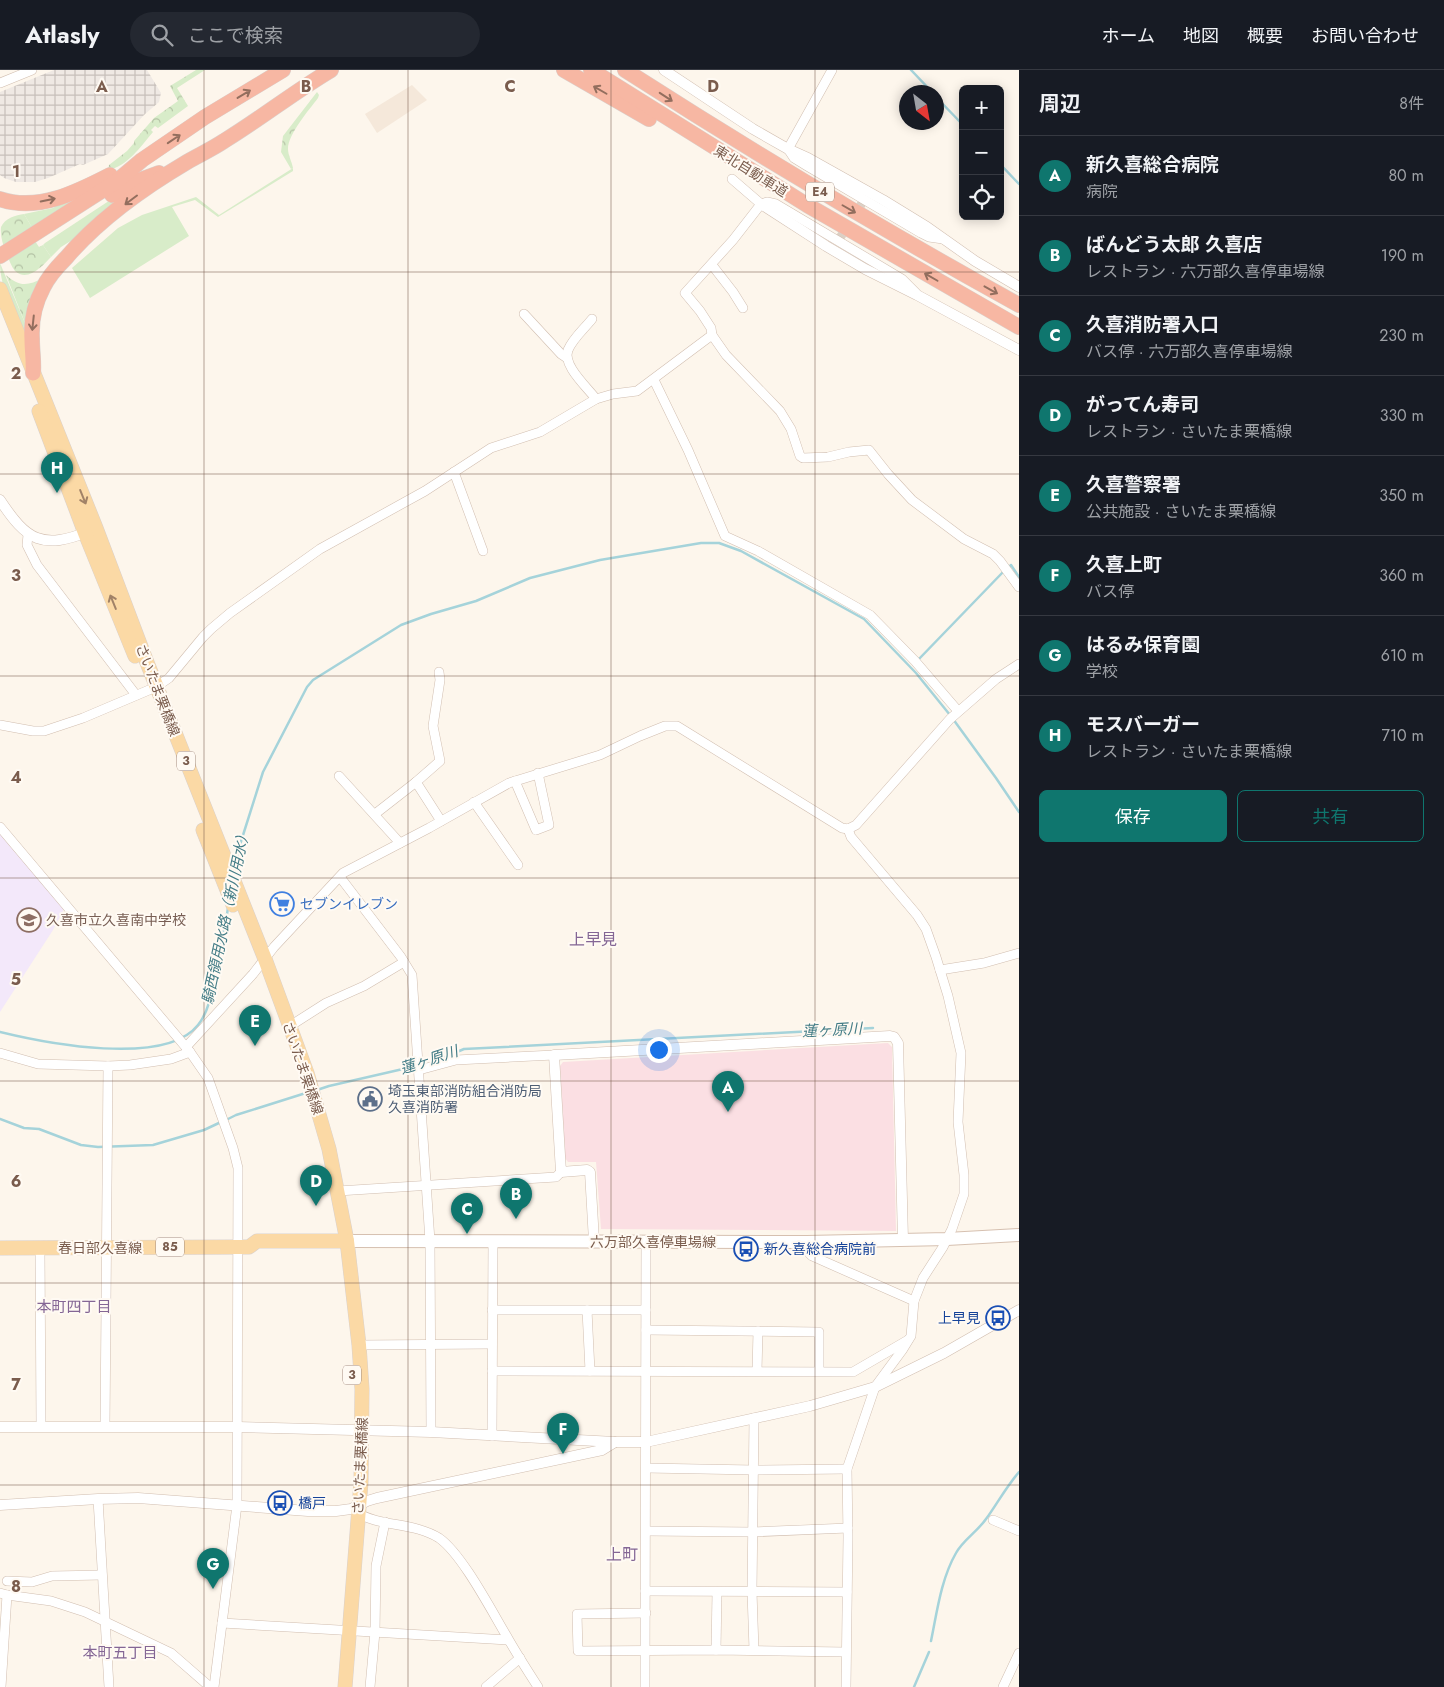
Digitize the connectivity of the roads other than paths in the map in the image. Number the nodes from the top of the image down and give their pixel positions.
1 (32, 70) edge
2 (283, 70) edge
3 (310, 70) edge
4 (331, 70) edge
5 (564, 70) edge
6 (591, 70) edge
7 (625, 70) edge
8 (664, 70) edge
9 (832, 70) edge
10 (0, 83) edge
11 (278, 104) junction
12 (788, 149) junction
13 (142, 160) junction
14 (186, 163) junction
15 (751, 171) junction
16 (732, 179) dead end
17 (0, 199) edge
18 (761, 204) junction
19 (41, 236) junction
20 (0, 256) edge
21 (0, 265) edge
22 (712, 265) junction
23 (1019, 287) edge
24 (0, 289) edge
25 (1019, 305) edge
26 (744, 308) dead end
27 (0, 314) edge
28 (524, 314) dead end
29 (592, 319) dead end
30 (1019, 327) edge
31 (712, 335) junction
32 (1019, 350) edge
33 (567, 358) junction
34 (33, 373) junction
35 (654, 380) junction
36 (596, 399) junction
37 (454, 472) junction
38 (0, 500) edge
39 (4, 513) edge
40 (91, 530) junction
41 (28, 535) junction
42 (484, 550) dead end
43 (1019, 587) edge
44 (1019, 664) edge
45 (439, 672) dead end
46 (147, 690) junction
47 (954, 715) junction
48 (0, 725) edge
49 (538, 773) junction
50 (339, 776) dead end
51 (515, 781) junction
52 (416, 782) junction
53 (474, 802) junction
54 (375, 814) junction
55 (441, 821) junction
56 (0, 826) edge
57 (848, 829) junction
58 (400, 843) junction
59 (518, 865) dead end
60 (340, 876) junction
61 (1019, 954) edge
62 (404, 962) junction
63 (261, 963) junction
64 (940, 970) junction
65 (290, 1026) junction
66 (188, 1049) junction
67 (0, 1053) edge
68 (554, 1055) junction
69 (108, 1066) junction
70 (419, 1067) junction
71 (560, 1172) junction
72 (427, 1185) junction
73 (338, 1191) junction
74 (1019, 1235) edge
75 (946, 1239) junction
76 (903, 1240) junction
77 (343, 1241) junction
78 (430, 1241) junction
79 (493, 1241) junction
80 (594, 1241) junction
81 (646, 1242) junction
82 (807, 1242) junction
83 (239, 1247) junction
84 (0, 1248) edge
85 (40, 1248) junction
86 (106, 1248) junction
87 (914, 1301) junction
88 (492, 1310) junction
89 (587, 1310) junction
90 (646, 1310) junction
91 (1019, 1310) edge
92 (646, 1330) junction
93 (758, 1331) junction
94 (908, 1340) junction
95 (430, 1344) junction
96 (492, 1344) junction
97 (359, 1345) junction
98 (646, 1370) junction
99 (492, 1371) junction
100 (590, 1371) junction
101 (757, 1371) junction
102 (819, 1371) junction
103 (875, 1387) junction
104 (754, 1418) junction
105 (0, 1426) edge
106 (41, 1427) junction
107 (105, 1427) junction
108 (238, 1427) junction
109 (358, 1431) junction
110 (430, 1432) junction
111 (492, 1436) junction
112 (615, 1442) junction
113 (646, 1442) junction
114 (646, 1468) junction
115 (847, 1469) junction
116 (754, 1470) junction
117 (98, 1499) junction
118 (237, 1504) junction
119 (0, 1505) edge
120 (356, 1509) junction
121 (993, 1520) dead end
122 (385, 1522) junction
123 (848, 1528) junction
124 (646, 1531) junction
125 (1019, 1531) edge
126 (753, 1532) junction
127 (102, 1575) junction
128 (7, 1581) dead end
129 (645, 1591) junction
130 (717, 1592) junction
131 (752, 1592) junction
132 (847, 1592) junction
133 (4, 1594) edge
134 (646, 1613) junction
135 (104, 1621) junction
136 (222, 1623) junction
137 (345, 1630) junction
138 (375, 1632) junction
139 (508, 1640) junction
140 (716, 1650) junction
141 (754, 1650) junction
142 (645, 1651) junction
143 (846, 1652) junction
144 (1019, 1652) edge
145 (520, 1658) junction
146 (1, 1687) edge
147 (109, 1687) edge
148 (212, 1687) edge
149 (337, 1687) edge
150 (345, 1687) edge
151 (370, 1687) edge
152 (377, 1687) edge
153 (486, 1687) edge
154 (538, 1687) edge
155 (645, 1687) edge
156 (846, 1687) edge
157 (1003, 1687) edge

1 - 10 street
13 -> 2 highway
3 - 11 highway
4 - 11 highway
15 -> 5 highway
6 - 15 highway, 東北自動車道 / E4
7 -> 25 highway, 東北自動車道 / E4
8 - 12 street
9 - 12 street
11 - 14 highway
12 - 23 street
17 -> 13 highway
13 - 19 highway
14 - 19 highway
14 -> 34 highway
30 -> 15 highway, 東北自動車道 / E4
16 - 18 street
18 - 22 street
18 - 32 street
19 - 20 highway
19 - 21 highway
22 - 26 street
22 - 31 street
24 - 34 main road, さいたま栗橋線 / 3
27 - 40 main road, さいたま栗橋線 / 3
28 - 33 street
29 - 33 street
31 - 35 street
31 - 43 street
33 - 36 street
34 -> 40 main road, さいたま栗橋線 / 3
35 - 36 street
35 - 47 street
36 - 37 street
37 - 42 street
37 - 46 street
38 - 39 street
39 - 41 street
40 - 41 street
40 - 46 main road, さいたま栗橋線 / 3
41 - 46 street
44 - 47 street
45 - 52 street
46 - 48 street
46 - 63 main road, さいたま栗橋線 / 3
47 - 57 street
49 - 51 street
49 - 51 street
49 - 57 street
50 - 54 street
51 - 53 street
52 - 54 street
52 - 55 street
53 - 55 street
53 - 59 street
54 - 58 street
55 - 58 street
56 - 66 street
57 - 64 street
58 - 60 street
60 - 62 street
60 - 63 street
61 - 64 street
62 - 65 street
62 - 70 street
63 - 65 main road, さいたま栗橋線 / 3
63 - 66 street
63 - 77 main road, さいたま栗橋線 / 3
64 - 75 street
65 - 73 main road, さいたま栗橋線 / 3
66 - 69 street
66 - 83 street
67 - 69 street
68 - 70 street
68 - 71 street
68 - 76 street
69 - 86 street
70 - 72 street
71 - 72 street
71 - 80 street
72 - 73 street
72 - 78 street
73 - 77 main road, さいたま栗橋線 / 3
74 - 75 main road, 六万部久喜停車場線
75 - 76 main road, 六万部久喜停車場線
75 - 87 street
76 - 82 main road, 六万部久喜停車場線
77 - 78 main road, 六万部久喜停車場線
77 - 83 main road, 春日部久喜線 / 85
77 - 97 main road, さいたま栗橋線 / 3
77 - 109 main road, さいたま栗橋線 / 3
78 - 79 main road, 六万部久喜停車場線
78 - 95 street
79 - 80 main road, 六万部久喜停車場線
79 - 88 street
80 - 81 main road, 六万部久喜停車場線
81 - 82 main road, 六万部久喜停車場線
81 - 90 street
82 - 87 street
83 - 86 main road, 春日部久喜線 / 85
83 - 108 street
84 - 85 main road, 春日部久喜線 / 85
85 - 86 main road, 春日部久喜線 / 85
85 - 106 street
86 - 107 street
87 - 94 street
88 - 89 street
88 - 96 street
89 - 90 street
89 - 100 street
90 - 92 street
91 - 103 street
92 - 93 street
92 - 98 street
93 - 101 street
93 - 102 street
94 - 102 street
94 - 103 street
95 - 96 street
95 - 97 street
95 - 110 street
96 - 99 street
97 - 109 main road, さいたま栗橋線 / 3
98 - 100 street
98 - 101 street
98 - 113 street
99 - 100 street
99 - 111 street
101 - 102 street
103 - 104 street
103 - 115 street
104 - 113 street
104 - 116 street
105 - 106 street
106 - 107 street
107 - 108 street
108 - 109 street
108 - 118 street
109 - 110 street
109 - 120 main road, さいたま栗橋線 / 3
110 - 111 street
111 - 112 street
112 - 113 street
112 - 120 street
113 - 114 street
114 - 116 street
114 - 124 street
115 - 116 street
115 - 123 street
116 - 126 street
117 - 118 street
117 - 119 street
117 - 127 street
118 - 120 street
118 - 136 street
120 - 122 street
120 - 137 main road, さいたま栗橋線 / 3
121 - 125 street
122 - 138 street
122 - 139 street
123 - 126 street
123 - 132 street
124 - 126 street
124 - 129 street
126 - 131 street
127 - 128 street
127 - 135 street
129 - 130 street
129 - 134 street
130 - 131 street
130 - 140 street
131 - 132 street
131 - 141 street
132 - 143 street
133 - 135 street
133 - 146 street
134 - 142 street
134 - 142 street
135 - 147 street
135 - 148 street
136 - 137 street
136 - 148 street
137 - 138 street
137 - 149 main road, さいたま栗橋線 / 3
137 - 150 main road, さいたま栗橋線 / 3
138 - 139 street
138 - 151 street
139 - 145 street
140 - 141 street
140 - 142 street
141 - 143 street
142 - 155 street
143 - 156 street
144 - 157 street
145 - 153 street
145 - 154 street
151 - 152 street

